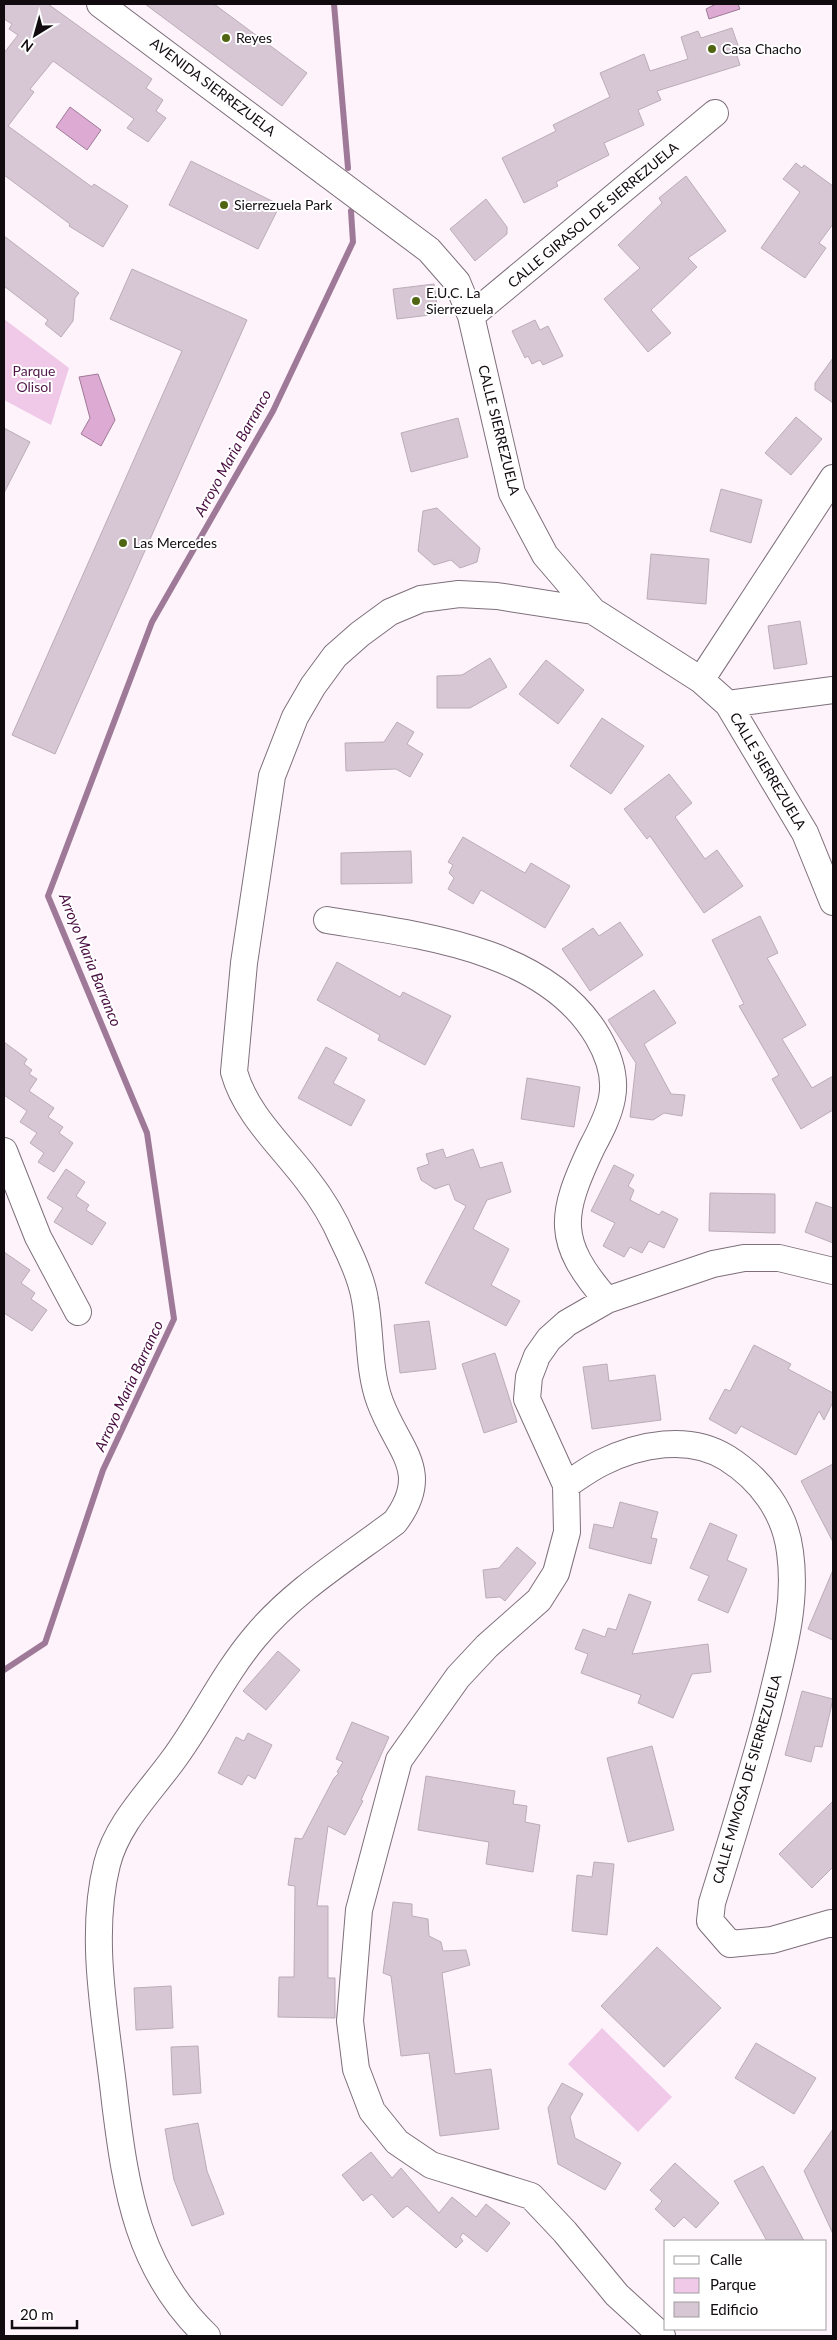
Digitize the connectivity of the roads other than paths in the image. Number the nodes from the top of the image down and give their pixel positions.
1 (100, 4) edge
2 (716, 113) dead end
3 (325, 171) joint
4 (471, 316) junction
5 (833, 478) edge
6 (593, 611) junction
7 (701, 680) junction
8 (833, 690) edge
9 (728, 704) junction
10 (833, 902) edge
11 (327, 920) dead end
12 (4, 1151) edge
13 (833, 1271) edge
14 (607, 1300) junction
15 (78, 1312) dead end
16 (566, 1485) junction
17 (833, 1924) edge
18 (206, 2336) edge
19 (662, 2336) edge

1 - 3 street, AVENIDA SIERREZUELA
2 - 4 street, CALLE GIRASOL DE SIERREZUELA
3 - 4 street, CALLE SIERREZUELA
4 - 6 street, CALLE SIERREZUELA
5 - 7 street
6 - 7 street, CALLE SIERREZUELA
6 - 18 street
7 - 9 street, CALLE SIERREZUELA
8 - 9 street
9 - 10 street, CALLE SIERREZUELA
11 - 14 street
12 - 15 street
13 - 14 street
14 - 16 street
16 - 17 street, CALLE MIMOSA DE SIERREZUELA
16 - 19 street

